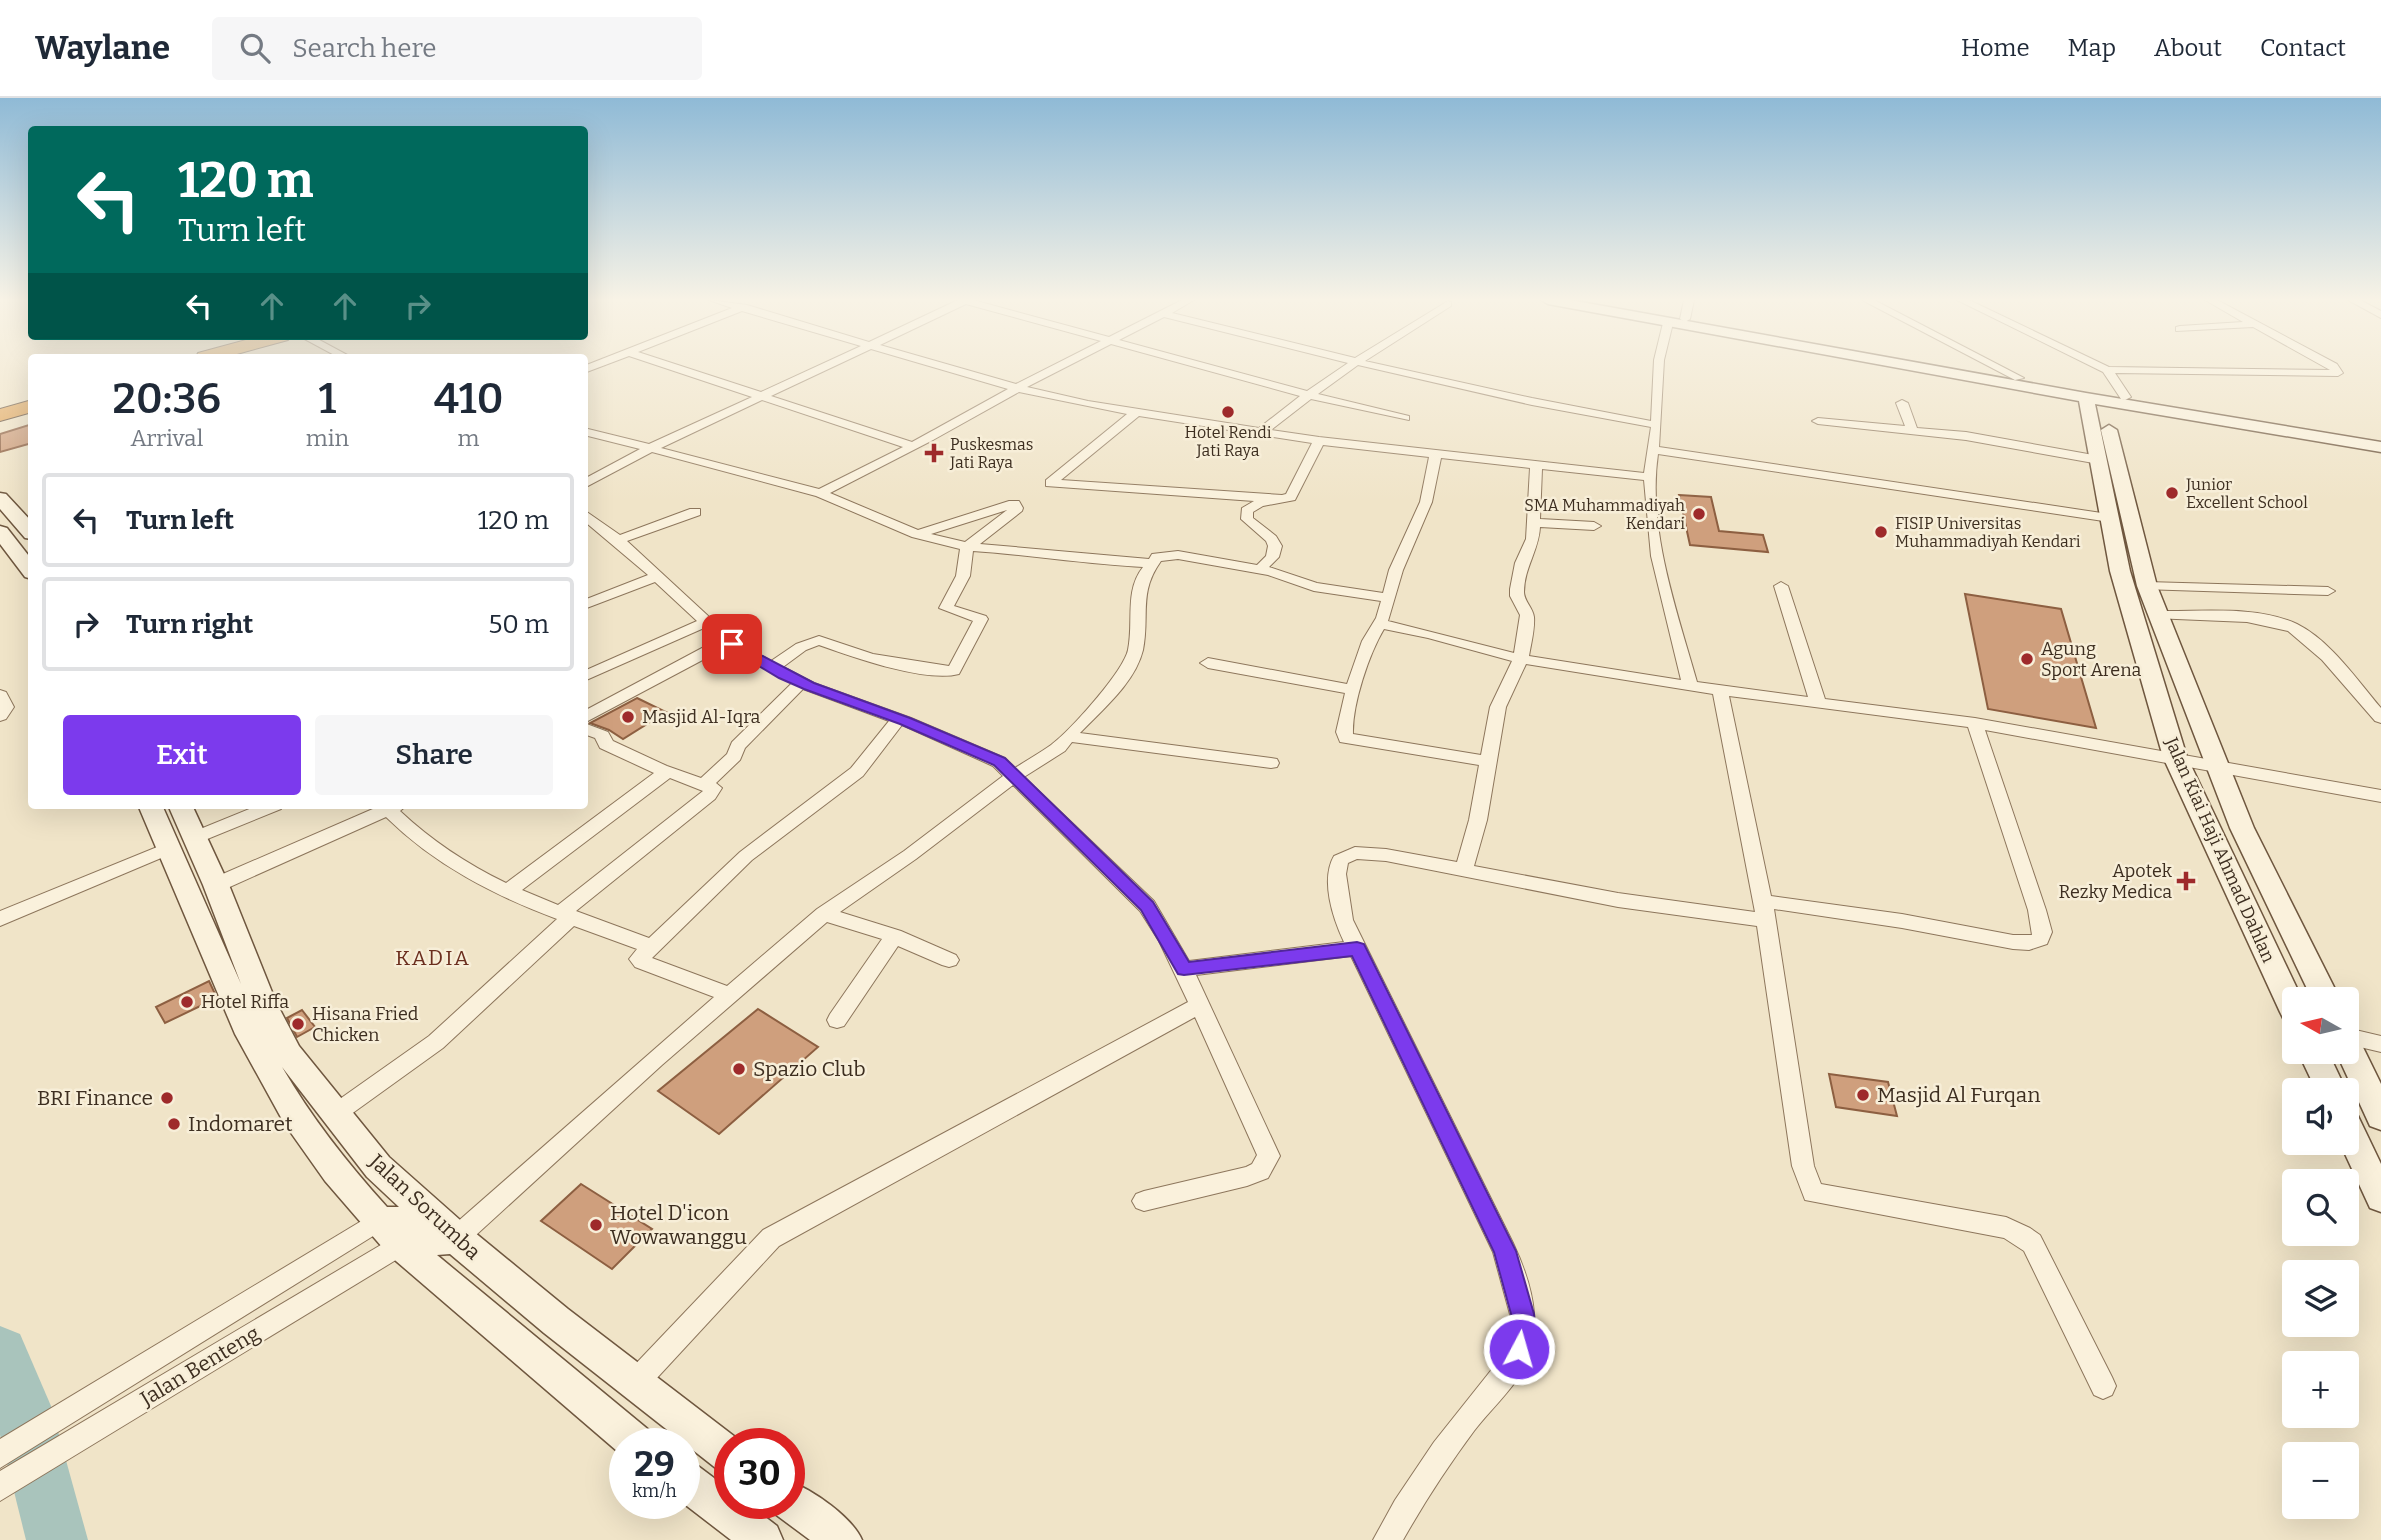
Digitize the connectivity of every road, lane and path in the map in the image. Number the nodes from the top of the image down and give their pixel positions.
1 (675, 367) edge
2 (825, 367) edge
3 (947, 367) edge
4 (1058, 367) edge
5 (1209, 367) edge
6 (1350, 367) edge
7 (1376, 367) edge
8 (1658, 367) edge
9 (1914, 367) edge
10 (1958, 367) edge
11 (1998, 367) edge
12 (2101, 367) edge
13 (2334, 367) edge
14 (2107, 370) junction
15 (2019, 378) junction
16 (1017, 388) junction
17 (1308, 395) junction
18 (765, 396) junction
19 (28, 399) edge
20 (2102, 401) junction
21 (1902, 402) dead end
22 (0, 407) edge
23 (28, 407) edge
24 (1136, 412) junction
25 (0, 415) edge
26 (1405, 418) dead end
27 (1818, 421) dead end
28 (1657, 425) junction
29 (1912, 429) junction
30 (1262, 431) junction
31 (588, 432) edge
32 (2381, 438) edge
33 (1319, 441) junction
34 (913, 446) junction
35 (2381, 447) edge
36 (651, 448) junction
37 (1653, 450) junction
38 (1436, 453) junction
39 (2099, 460) junction
40 (1536, 465) junction
41 (1650, 477) junction
42 (588, 482) edge
43 (820, 493) junction
44 (0, 498) edge
45 (1289, 499) junction
46 (695, 512) dead end
47 (588, 517) edge
48 (2110, 518) junction
49 (1534, 523) junction
50 (1594, 526) dead end
51 (28, 530) edge
52 (0, 532) edge
53 (917, 534) junction
54 (618, 540) junction
55 (967, 547) junction
56 (1150, 563) junction
57 (28, 568) edge
58 (1260, 569) junction
59 (658, 576) junction
60 (1781, 586) dead end
61 (2147, 586) junction
62 (2328, 591) dead end
63 (1389, 598) junction
64 (588, 603) edge
65 (2158, 615) junction
66 (708, 621) junction
67 (1380, 624) junction
68 (727, 641) junction
69 (1521, 659) junction
70 (1208, 663) dead end
71 (772, 668) junction
72 (588, 675) edge
73 (801, 683) junction
74 (1690, 686) junction
75 (1720, 688) junction
76 (1353, 690) junction
77 (0, 695) edge
78 (1818, 702) junction
79 (0, 716) edge
80 (588, 716) edge
81 (2381, 718) edge
82 (898, 719) junction
83 (1975, 723) junction
84 (588, 730) edge
85 (1069, 737) junction
86 (2175, 757) junction
87 (1489, 761) junction
88 (1271, 763) dead end
89 (2216, 765) junction
90 (666, 772) junction
91 (1014, 776) junction
92 (704, 785) junction
93 (2381, 796) edge
94 (153, 809) edge
95 (180, 809) edge
96 (265, 809) edge
97 (388, 809) edge
98 (395, 809) edge
99 (181, 844) junction
100 (1464, 868) junction
101 (216, 885) junction
102 (508, 891) junction
103 (1765, 911) junction
104 (824, 914) junction
105 (567, 915) junction
106 (0, 919) edge
107 (894, 936) junction
108 (652, 947) junction
109 (1357, 948) junction
110 (948, 960) dead end
111 (1184, 969) junction
112 (2282, 987) edge
113 (2320, 987) edge
114 (729, 995) junction
115 (1200, 1005) junction
116 (837, 1020) dead end
117 (2359, 1039) edge
118 (2381, 1044) edge
119 (2357, 1064) edge
120 (335, 1114) junction
121 (2381, 1116) edge
122 (2359, 1151) edge
123 (2381, 1198) edge
124 (1144, 1201) dead end
125 (448, 1230) junction
126 (389, 1233) junction
127 (635, 1382) junction
128 (2103, 1386) dead end
129 (618, 1428) edge
130 (714, 1444) edge
131 (3, 1452) edge
132 (12, 1480) edge
133 (700, 1492) edge
134 (805, 1512) edge
135 (763, 1540) edge
136 (842, 1540) edge
137 (1387, 1540) edge

1 - 18 street
2 - 18 street
3 - 16 street
4 - 16 street
5 - 17 street
6 - 17 street
7 - 28 street
8 - 28 street
9 - 20 main road
10 - 15 main road
11 - 15 street
12 - 14 street
13 - 14 street
14 - 20 street
15 - 20 main road
16 - 24 street
16 - 34 street
17 - 26 street
17 - 30 street
18 - 34 street
18 - 36 street
19 - 22 highway
20 - 32 main road
20 - 35 main road
20 - 39 main road, Jalan Kiai Haji Ahmad Dahlan
20 - 61 main road, Jalan Kiai Haji Ahmad Dahlan
21 - 29 street
23 - 25 highway
24 - 30 street
24 - 45 street
27 - 29 street
28 - 37 street
29 - 39 street
30 - 33 street
31 - 36 street
33 - 38 street
33 - 45 street
34 - 43 street
36 - 42 street
36 - 43 street
37 - 41 street
37 - 48 street
38 - 40 street
38 - 63 street
39 - 48 main road, Jalan Kiai Haji Ahmad Dahlan
40 - 41 street
40 - 49 street
41 - 74 street
43 - 53 street
44 - 51 main road
45 - 58 street
46 - 54 street
47 - 54 street
48 - 86 main road, Jalan Kiai Haji Ahmad Dahlan
49 - 50 street
49 - 69 street
52 - 57 main road
53 - 55 street
53 - 55 street
54 - 59 street
55 - 56 street
55 - 71 street
56 - 58 street
56 - 85 street
58 - 63 street
59 - 64 street
59 - 66 street
60 - 78 street
61 - 62 street
61 - 65 main road, Jalan Kiai Haji Ahmad Dahlan
63 - 67 street
65 - 81 street
65 - 89 main road, Jalan Kiai Haji Ahmad Dahlan
66 - 68 street
66 - 72 street
67 - 69 street
67 - 76 street
68 - 71 street
68 - 80 street
69 - 74 street
69 - 87 street
70 - 76 street
71 - 73 street
73 - 82 street
73 - 92 street
74 - 75 street
75 - 78 street
75 - 103 street
76 - 87 street
77 - 79 street
78 - 83 street
82 - 91 street
82 - 108 street
83 - 86 street
83 - 103 street
84 - 90 street
85 - 88 street
85 - 91 street
86 - 89 street
86 - 112 main road, Jalan Kiai Haji Ahmad Dahlan
87 - 100 street
89 - 93 street
89 - 113 main road, Jalan Kiai Haji Ahmad Dahlan
90 - 92 street
90 - 102 street
91 - 104 street
91 - 111 street
92 - 105 street
94 - 99 main road, Jalan Sorumba
95 - 99 main road, Jalan Sorumba
96 - 99 street
97 - 101 street
98 - 102 street
99 - 101 main road, Jalan Sorumba
99 - 106 street
99 - 126 main road, Jalan Sorumba
100 - 103 street
100 - 109 street
101 - 120 main road, Jalan Sorumba
102 - 105 street
103 - 128 street
104 - 107 street
104 - 114 street
105 - 108 street
105 - 120 street
107 - 110 street
107 - 116 street
108 - 114 street
109 - 111 street
109 - 137 street
111 - 115 street
114 - 125 street
115 - 124 street
115 - 127 street
117 - 118 street
119 - 121 main road
120 - 125 main road, Jalan Sorumba
122 - 123 main road
125 - 126 main road
125 - 127 main road, Jalan Sorumba
126 - 129 main road, Jalan Sorumba
126 - 131 street, Jalan Benteng
126 - 132 street, Jalan Benteng
127 - 130 main road, Jalan Sorumba
133 - 135 main road
134 - 136 main road

